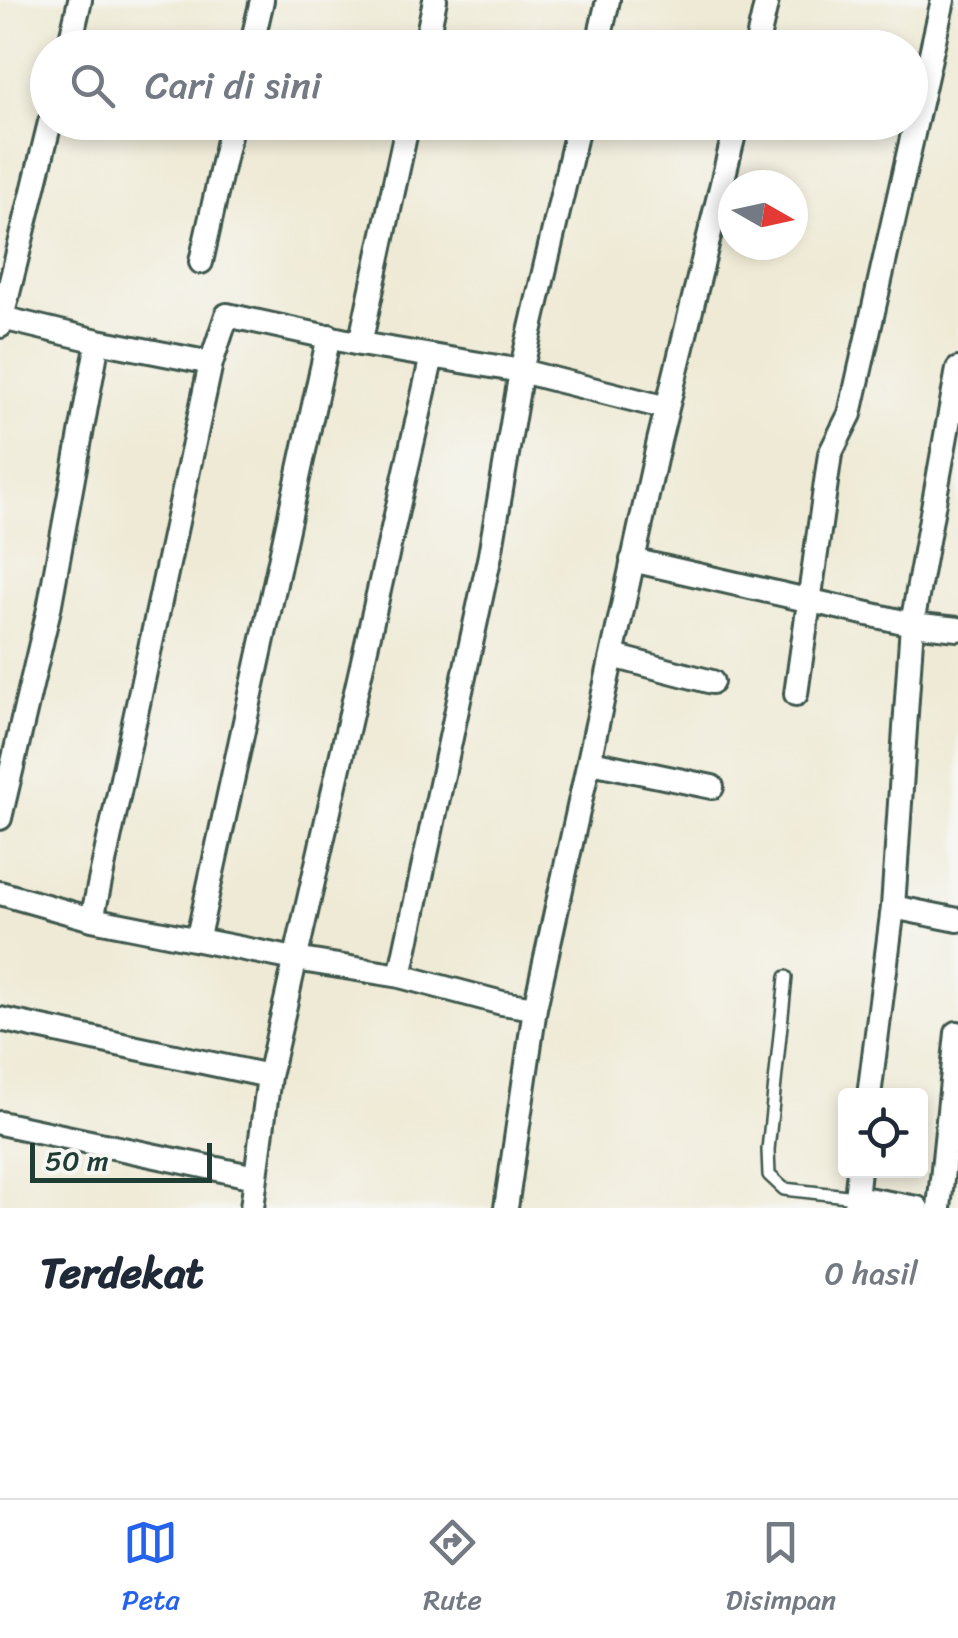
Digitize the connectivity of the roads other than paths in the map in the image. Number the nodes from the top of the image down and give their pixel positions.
1 (80, 0) edge
2 (262, 0) edge
3 (435, 0) edge
4 (608, 0) edge
5 (767, 0) edge
6 (944, 0) edge
7 (73, 30) edge
8 (255, 30) edge
9 (429, 30) edge
10 (600, 30) edge
11 (760, 30) edge
12 (928, 70) edge
13 (46, 140) edge
14 (228, 140) edge
15 (404, 140) edge
16 (575, 140) edge
17 (733, 140) edge
18 (912, 140) edge
19 (202, 262) dead end
20 (1, 322) edge
21 (329, 336) junction
22 (98, 342) junction
23 (360, 344) junction
24 (432, 356) junction
25 (211, 364) junction
26 (958, 369) edge
27 (522, 371) junction
28 (667, 408) junction
29 (632, 560) junction
30 (807, 600) junction
31 (912, 624) junction
32 (958, 628) edge
33 (613, 656) junction
34 (712, 682) dead end
35 (796, 694) dead end
36 (590, 762) junction
37 (712, 787) dead end
38 (0, 818) edge
39 (0, 893) edge
40 (893, 907) junction
41 (92, 918) junction
42 (958, 920) edge
43 (198, 937) junction
44 (295, 959) junction
45 (400, 976) junction
46 (786, 977) dead end
47 (535, 1008) junction
48 (0, 1019) edge
49 (957, 1034) edge
50 (268, 1076) junction
51 (870, 1088) edge
52 (0, 1123) edge
53 (254, 1177) junction
54 (855, 1202) edge
55 (252, 1208) edge
56 (506, 1208) edge
57 (917, 1208) edge
58 (939, 1208) edge

1 - 7 street
2 - 8 street
3 - 9 street
4 - 10 street
5 - 11 street
6 - 12 street
13 - 20 street
14 - 19 street
15 - 23 street
16 - 27 street
17 - 28 street
18 - 30 street
20 - 22 street
21 - 23 street
21 - 25 street
21 - 43 street
22 - 25 street
22 - 38 street
23 - 24 street
24 - 27 street
24 - 44 street
25 - 41 street
26 - 31 street
27 - 28 street
27 - 45 street
28 - 29 street
29 - 30 street
29 - 33 street
30 - 31 street
30 - 35 street
31 - 32 street
31 - 40 street
33 - 34 street
33 - 36 street
36 - 37 street
36 - 47 street
39 - 41 street
40 - 42 street
40 - 51 street
41 - 43 street
43 - 44 street
44 - 45 street
44 - 50 street
45 - 47 street
46 - 54 lane
47 - 56 street
48 - 50 street
49 - 58 street
50 - 53 street
52 - 53 street
53 - 55 street
54 - 57 street

